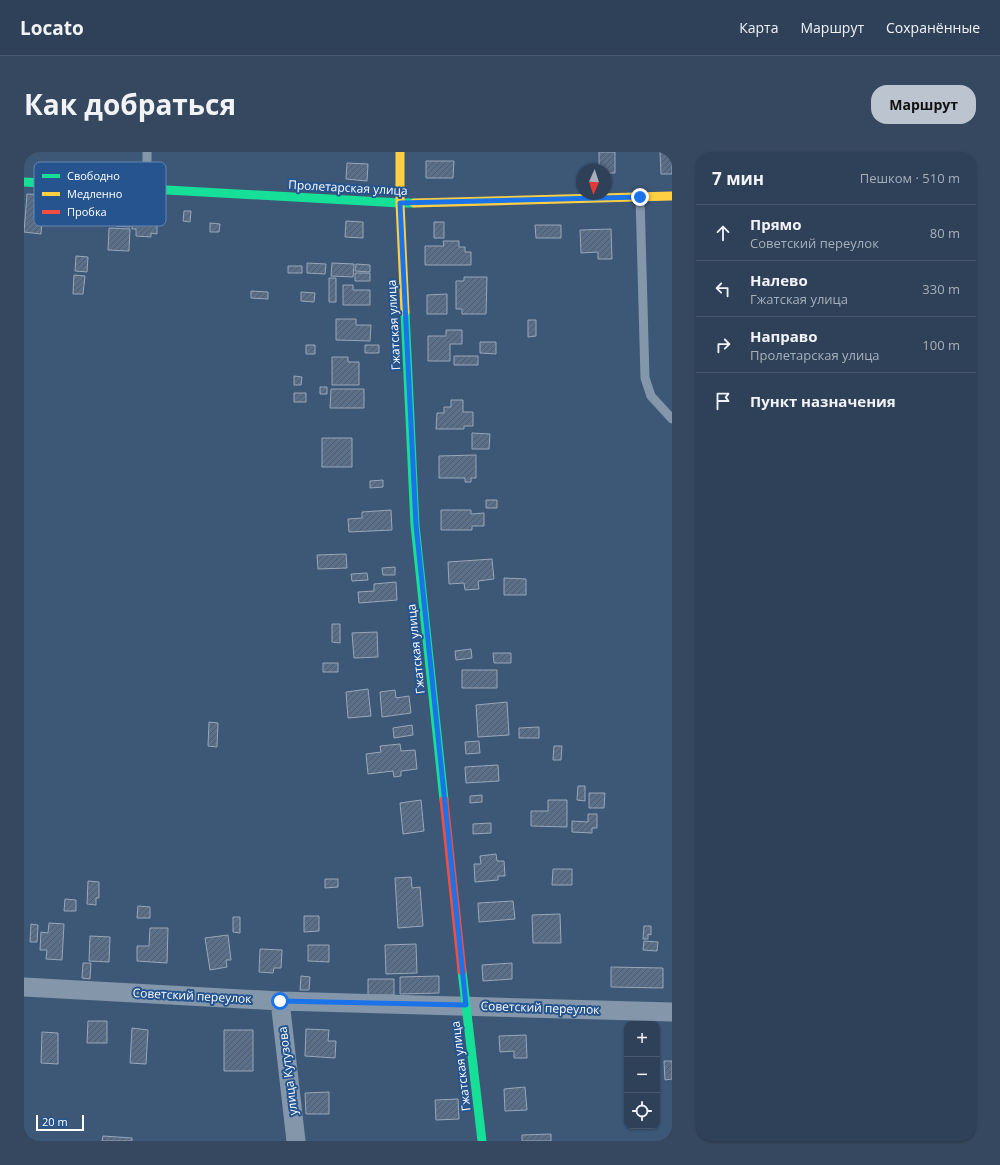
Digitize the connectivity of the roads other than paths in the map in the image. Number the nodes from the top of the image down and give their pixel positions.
1 (400, 152) edge
2 (24, 182) edge
3 (34, 182) edge
4 (166, 189) edge
5 (672, 196) edge
6 (640, 197) junction
7 (400, 203) junction
8 (672, 418) edge
9 (24, 987) edge
10 (280, 1001) junction
11 (466, 1005) junction
12 (672, 1012) edge
13 (296, 1141) edge
14 (482, 1141) edge

1 - 7 street, Гжатская улица
2 - 3 street, Пролетарская улица
4 - 7 street, Пролетарская улица
5 - 6 street, Пролетарская улица
6 - 7 street, Пролетарская улица
6 - 8 lane
7 - 11 street, Гжатская улица
9 - 10 street, Советский переулок
10 - 11 street, Советский переулок
10 - 13 street, улица Кутузова
11 - 12 street, Советский переулок
11 - 14 street, Гжатская улица

